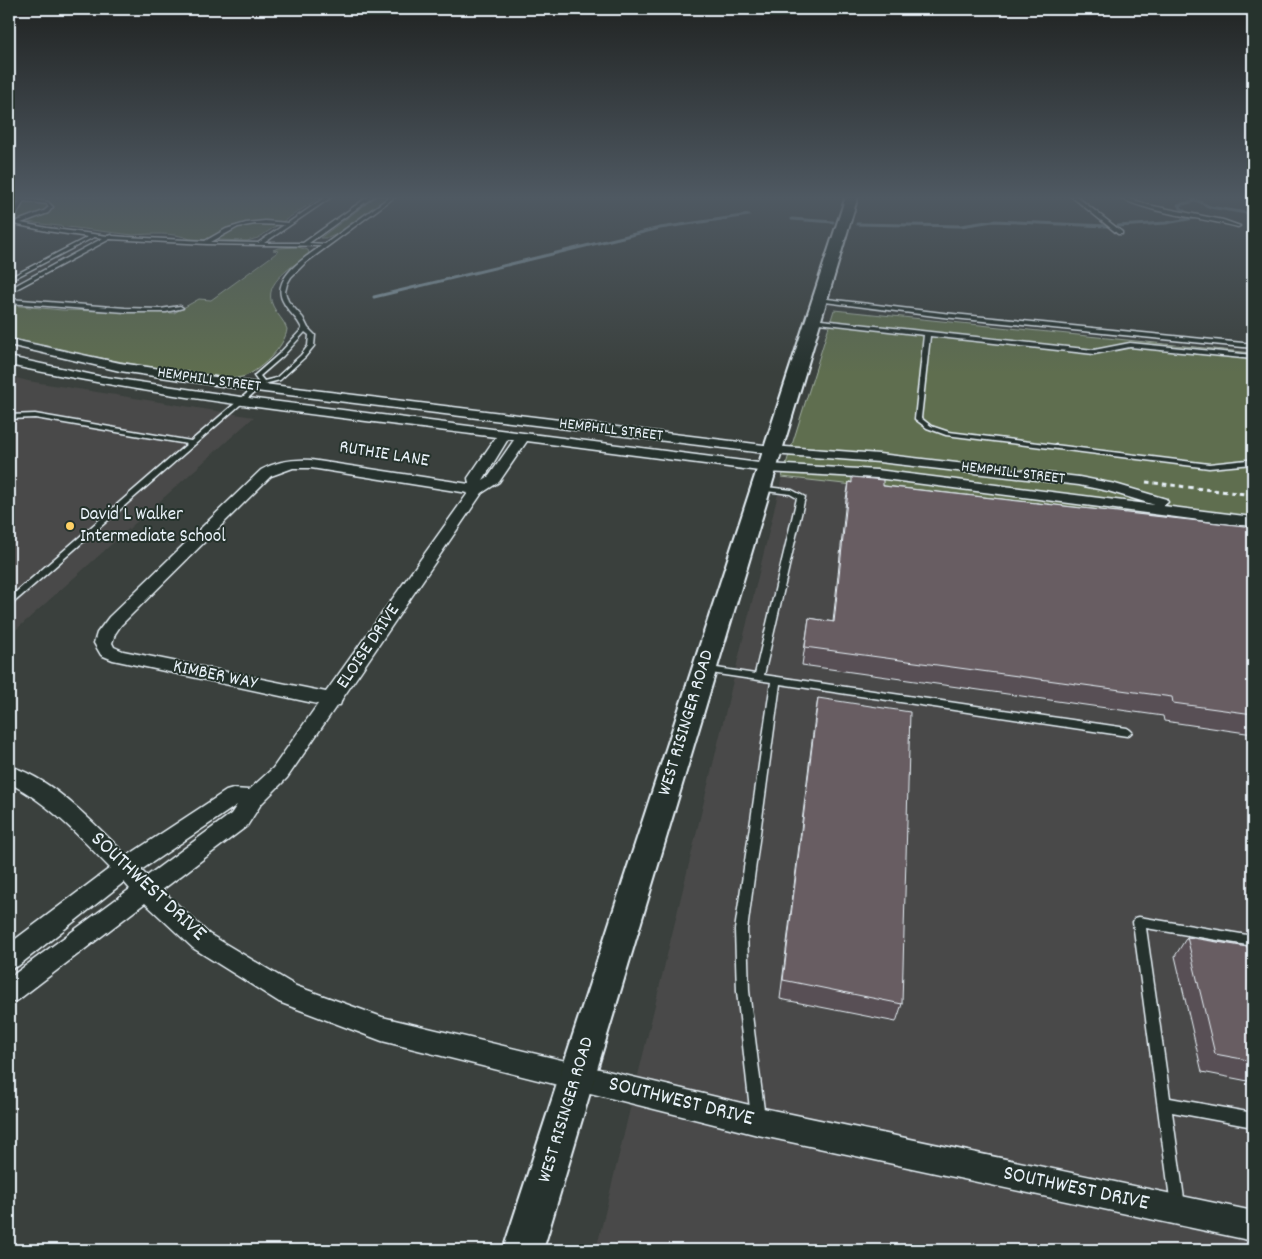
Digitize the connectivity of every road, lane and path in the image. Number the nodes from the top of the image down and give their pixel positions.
1 (57, 255) edge
2 (76, 255) edge
3 (313, 255) edge
4 (833, 255) edge
5 (9, 280) edge
6 (9, 291) edge
7 (819, 300) junction
8 (9, 301) edge
9 (180, 308) dead end
10 (812, 321) junction
11 (305, 329) junction
12 (927, 334) junction
13 (9, 342) edge
14 (1253, 346) edge
15 (1253, 357) edge
16 (9, 361) edge
17 (259, 385) junction
18 (241, 401) junction
19 (9, 417) edge
20 (504, 435) junction
21 (523, 437) junction
22 (193, 442) junction
23 (1253, 462) edge
24 (767, 469) junction
25 (477, 490) junction
26 (1253, 522) edge
27 (9, 602) edge
28 (103, 643) joint
29 (704, 669) junction
30 (759, 678) junction
31 (776, 681) junction
32 (333, 700) junction
33 (1127, 732) dead end
34 (9, 774) edge
35 (254, 798) junction
36 (126, 868) junction
37 (146, 890) junction
38 (38, 936) junction
39 (1253, 941) edge
40 (61, 953) junction
41 (9, 958) edge
42 (9, 992) edge
43 (578, 1078) junction
44 (1164, 1104) junction
45 (1253, 1120) edge
46 (758, 1121) junction
47 (1179, 1211) junction
48 (1253, 1226) edge
49 (523, 1250) edge

1 - 5 lane
2 - 6 lane
3 - 11 lane
4 - 7 street, WEST RISINGER ROAD
7 - 10 street, WEST RISINGER ROAD
7 - 14 lane
8 - 9 lane
10 - 12 lane
10 - 24 street, WEST RISINGER ROAD
11 - 17 lane
11 - 17 lane
12 - 15 lane
12 - 23 lane
13 - 17 street, HEMPHILL STREET
16 - 18 street, HEMPHILL STREET
17 - 18 lane
17 - 24 street, HEMPHILL STREET
18 - 20 street, HEMPHILL STREET
18 - 22 lane
19 - 22 lane
20 - 21 street, HEMPHILL STREET
20 - 25 street, ELOISE DRIVE
21 - 24 street, HEMPHILL STREET
21 - 25 street, ELOISE DRIVE
22 - 27 lane
24 - 26 street, HEMPHILL STREET
24 - 29 street, WEST RISINGER ROAD
24 - 30 lane
25 - 28 street, RUTHIE LANE
25 - 32 street, ELOISE DRIVE
28 - 32 street, KIMBER WAY
29 - 30 lane
29 - 43 street, WEST RISINGER ROAD
30 - 31 lane
31 - 33 lane
31 - 46 lane
32 - 35 street, ELOISE DRIVE
34 - 36 street, SOUTHWEST DRIVE
35 - 36 street
35 - 37 street, ELOISE DRIVE
36 - 37 street, SOUTHWEST DRIVE
36 - 38 street
37 - 40 street, ELOISE DRIVE
37 - 43 street, SOUTHWEST DRIVE
38 - 40 street
38 - 41 street
39 - 44 lane
40 - 42 street, ELOISE DRIVE
43 - 46 street, SOUTHWEST DRIVE
43 - 49 street, WEST RISINGER ROAD
44 - 45 lane
44 - 47 lane
46 - 47 street, SOUTHWEST DRIVE
47 - 48 street, SOUTHWEST DRIVE

